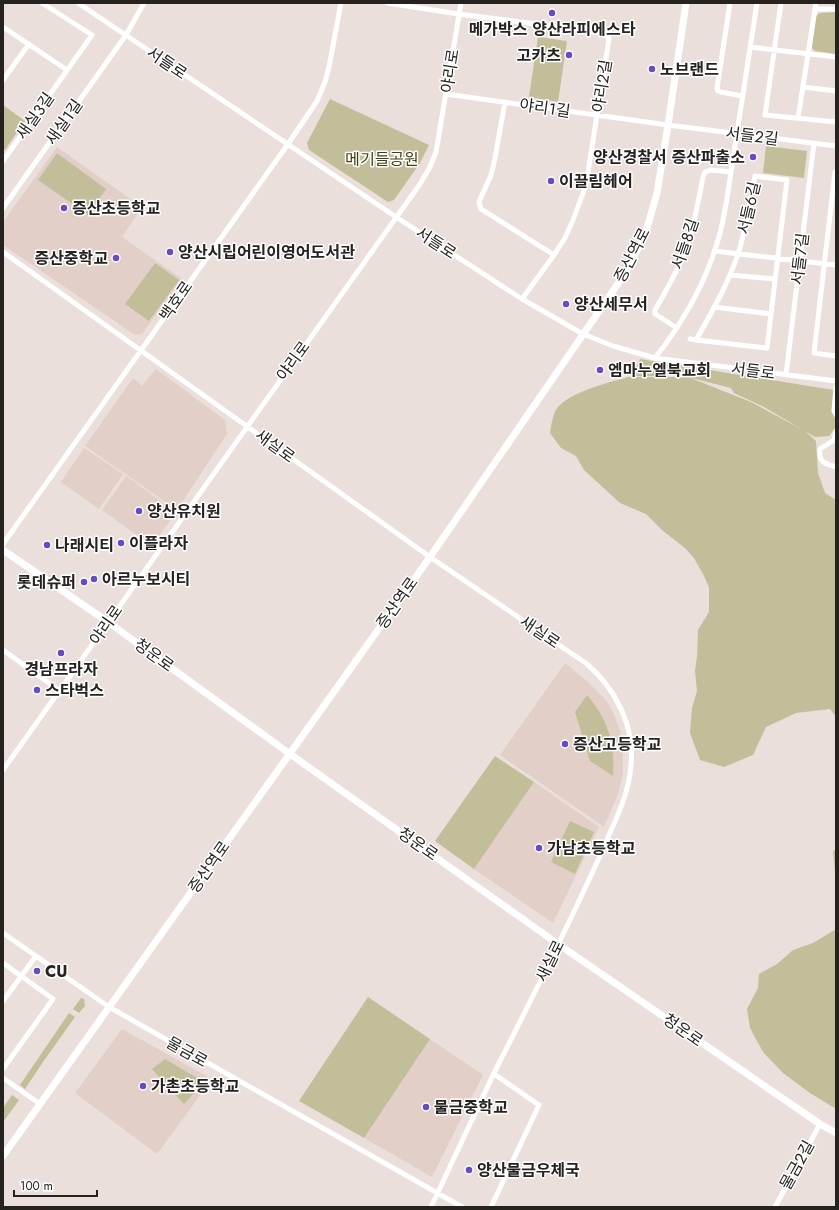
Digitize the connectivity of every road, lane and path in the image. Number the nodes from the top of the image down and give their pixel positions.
1 (42, 3) edge
2 (78, 3) edge
3 (144, 3) edge
4 (341, 3) edge
5 (387, 3) edge
6 (461, 3) edge
7 (686, 3) edge
8 (730, 3) edge
9 (756, 3) edge
10 (781, 3) edge
11 (816, 3) edge
12 (404, 4) edge
13 (815, 9) junction
14 (836, 9) edge
15 (459, 14) junction
16 (3, 27) edge
17 (126, 35) junction
18 (29, 44) junction
19 (750, 47) junction
20 (774, 50) junction
21 (808, 54) junction
22 (836, 57) edge
23 (67, 70) junction
24 (3, 80) edge
25 (803, 87) junction
26 (836, 91) edge
27 (446, 94) junction
28 (742, 96) junction
29 (505, 102) junction
30 (597, 115) junction
31 (798, 118) junction
32 (836, 122) edge
33 (668, 125) junction
34 (736, 134) junction
35 (288, 144) junction
36 (814, 144) junction
37 (836, 146) edge
38 (3, 161) edge
39 (731, 172) junction
40 (836, 172) edge
41 (3, 208) edge
42 (396, 217) junction
43 (714, 251) junction
44 (3, 252) edge
45 (738, 254) junction
46 (554, 255) junction
47 (778, 258) junction
48 (800, 261) junction
49 (824, 263) junction
50 (836, 265) edge
51 (730, 275) junction
52 (776, 279) junction
53 (522, 299) junction
54 (714, 308) junction
55 (771, 314) junction
56 (677, 328) junction
57 (583, 334) junction
58 (690, 338) dead end
59 (696, 340) junction
60 (141, 351) junction
61 (836, 356) edge
62 (655, 358) junction
63 (786, 375) junction
64 (836, 381) edge
65 (836, 387) edge
66 (836, 414) edge
67 (247, 426) junction
68 (836, 431) edge
69 (836, 467) edge
70 (3, 544) edge
71 (3, 550) edge
72 (430, 557) junction
73 (108, 622) junction
74 (3, 650) edge
75 (60, 691) junction
76 (290, 754) junction
77 (3, 770) edge
78 (3, 933) edge
79 (558, 944) junction
80 (36, 956) junction
81 (3, 963) edge
82 (21, 976) junction
83 (3, 1002) edge
84 (109, 1008) junction
85 (3, 1069) edge
86 (494, 1074) junction
87 (3, 1078) edge
88 (40, 1104) junction
89 (820, 1124) junction
90 (836, 1133) edge
91 (3, 1156) edge
92 (437, 1193) junction
93 (431, 1207) edge
94 (462, 1207) edge
95 (491, 1207) edge
96 (775, 1207) edge

1 - 23 street, 새실3길
2 - 17 street, 서들로
3 - 17 street, 새실1길
4 - 35 street, 백호로
5 - 12 street
6 - 15 street, 야리로
7 - 33 street, 증산역로
8 - 28 street
9 - 19 street, 서들8길
10 - 20 street
11 - 13 street
12 - 15 street
13 - 14 street
13 - 21 street
15 - 27 street, 야리로
15 - 30 street, 야리2길
16 - 18 street
17 - 35 street, 서들로
17 - 41 street, 새실1길
18 - 23 street
18 - 24 street
19 - 20 street
19 - 28 street, 서들8길
20 - 21 street
20 - 31 street
21 - 22 street
21 - 25 street
23 - 38 street, 새실3길
25 - 26 street
25 - 31 street
27 - 29 street, 야리1길
27 - 42 street, 야리로
28 - 34 street, 서들8길
29 - 30 street, 야리1길
29 - 46 street
30 - 33 street, 야리1길
30 - 46 street, 야리2길
31 - 32 street
33 - 34 street, 서들2길
33 - 57 street, 증산역로
34 - 36 street, 서들2길
34 - 39 street, 서들8길
35 - 42 street, 서들로
35 - 60 street, 백호로
36 - 37 street, 서들2길
36 - 48 street, 서들7길
39 - 43 street, 서들8길
39 - 56 street, 서들8길
40 - 49 street
42 - 53 street, 서들로
42 - 67 street, 야리로
43 - 45 street, 서들6길
43 - 56 street, 서들8길
44 - 60 street, 새실로
45 - 47 street, 서들6길
45 - 47 street, 서들6길
45 - 51 street, 서들6길
46 - 53 street, 야리2길
47 - 48 street, 서들6길
47 - 52 street, 서들6길
48 - 49 street, 서들6길
48 - 63 street, 서들7길
49 - 50 street, 서들6길
49 - 61 street
51 - 52 street
51 - 54 street, 서들6길
52 - 55 street, 서들6길
53 - 57 street, 서들로
54 - 55 street
54 - 59 street, 서들6길
55 - 59 street, 서들6길
56 - 62 street, 서들8길
57 - 62 street, 서들로
57 - 72 street, 증산역로
58 - 59 street, 서들6길
60 - 67 street, 새실로
60 - 70 street, 백호로
62 - 63 street, 서들로
63 - 64 street, 서들로
65 - 66 street
67 - 72 street, 새실로
67 - 73 street, 야리로
68 - 69 street
71 - 73 street, 청운로
72 - 76 street, 증산역로
72 - 79 street, 새실로
73 - 75 street, 야리로
73 - 76 street, 청운로
74 - 75 street
75 - 77 street, 야리로
76 - 79 street, 청운로
76 - 84 street, 증산역로
78 - 80 street, 물금로
79 - 86 street, 새실로
79 - 89 street, 청운로
80 - 82 street
80 - 84 street, 물금로
81 - 82 street
82 - 83 street
82 - 85 street
84 - 88 street, 증산역로
84 - 92 street, 물금로
86 - 92 street, 새실로
86 - 95 street
87 - 88 street
88 - 91 street, 증산역로
89 - 90 street, 청운로
89 - 96 street, 물금2길
92 - 93 street, 새실로
92 - 94 street, 물금로

